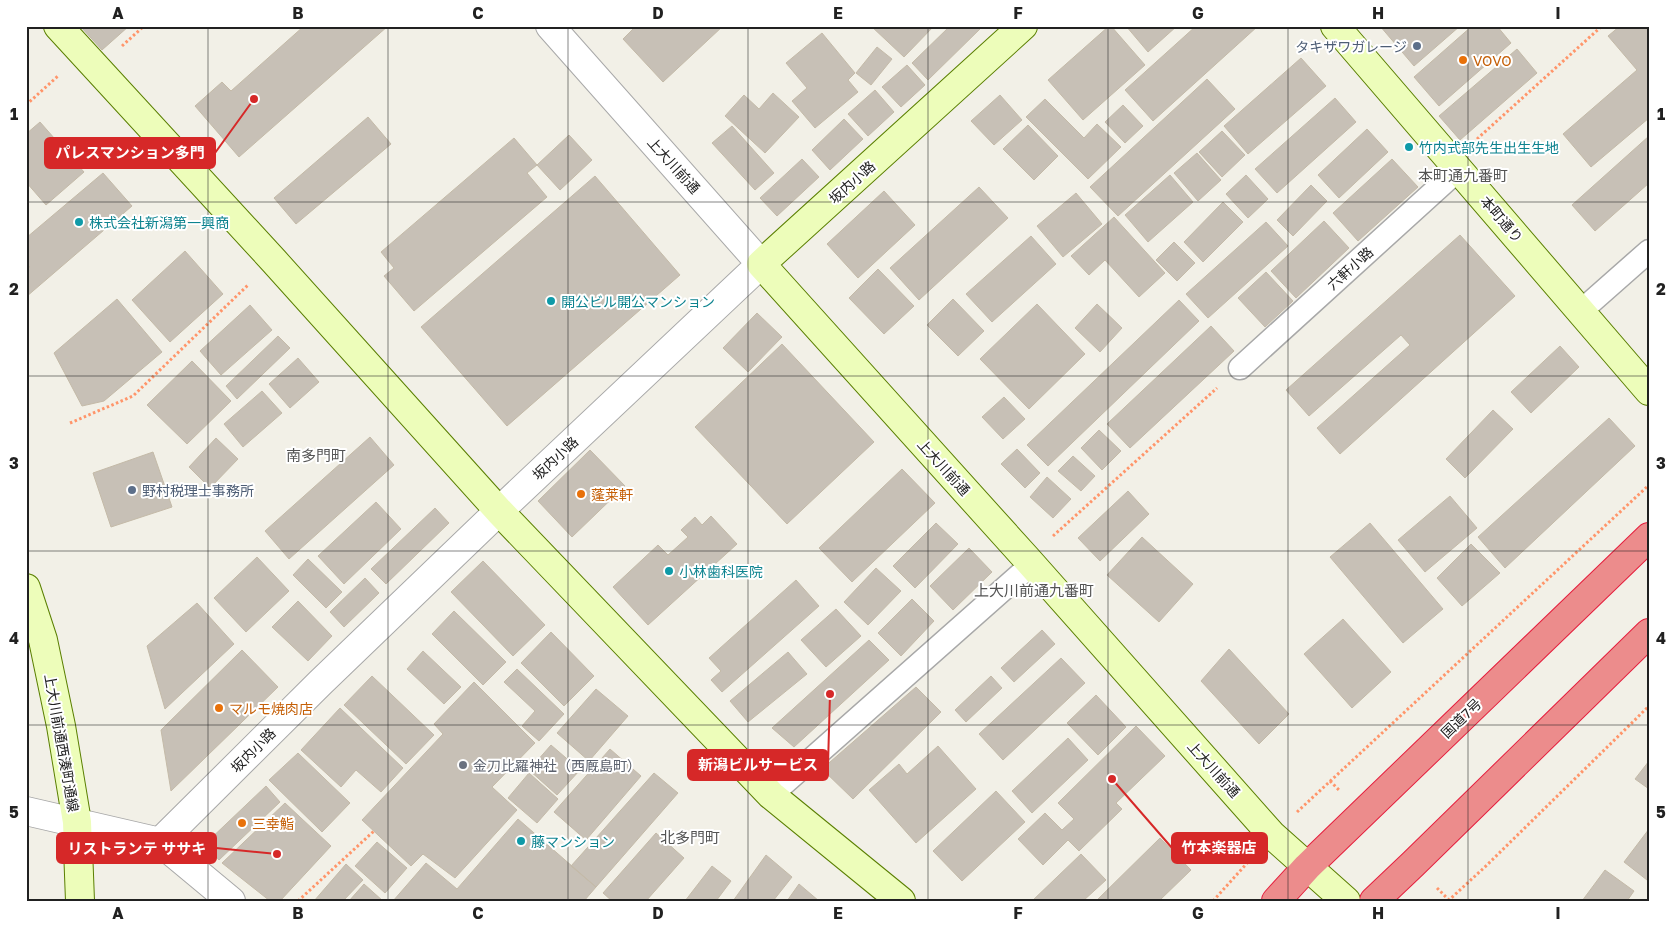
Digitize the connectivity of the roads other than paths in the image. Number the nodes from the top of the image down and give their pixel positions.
1 (58, 26) edge
2 (550, 26) edge
3 (1023, 26) edge
4 (1335, 26) edge
5 (1456, 165) junction
6 (1649, 251) edge
7 (761, 264) junction
8 (1581, 311) junction
9 (1240, 368) road end
10 (1649, 390) edge
11 (499, 511) junction
12 (1649, 537) edge
13 (1030, 562) junction
14 (26, 588) edge
15 (1649, 633) edge
16 (771, 794) junction
17 (26, 811) edge
18 (77, 822) junction
19 (160, 842) junction
20 (1307, 867) junction
21 (80, 901) edge
22 (231, 901) edge
23 (901, 901) edge
24 (1276, 901) edge
25 (1346, 901) edge
26 (1374, 901) edge

1 - 11 street
2 - 7 street, 上大川前通
3 - 7 street, 坂内小路
4 - 5 street, 本町通り
5 - 8 street, 本町通り
5 - 9 lane, 六軒小路
6 - 8 lane
7 - 11 street, 坂内小路
7 - 13 street, 上大川前通
8 - 10 street, 本町通り
11 - 16 street
11 - 19 street, 坂内小路
12 - 20 highway, 国道7号
13 - 16 lane
13 - 20 street, 上大川前通
14 - 18 street, 上大川前通西湊町通線
15 - 26 highway
16 - 23 street
17 - 18 street
18 - 19 street
18 - 21 street, 上大川前通西湊町通線
19 - 22 street
20 - 24 highway, 国道7号
20 - 25 street, 上大川前通

